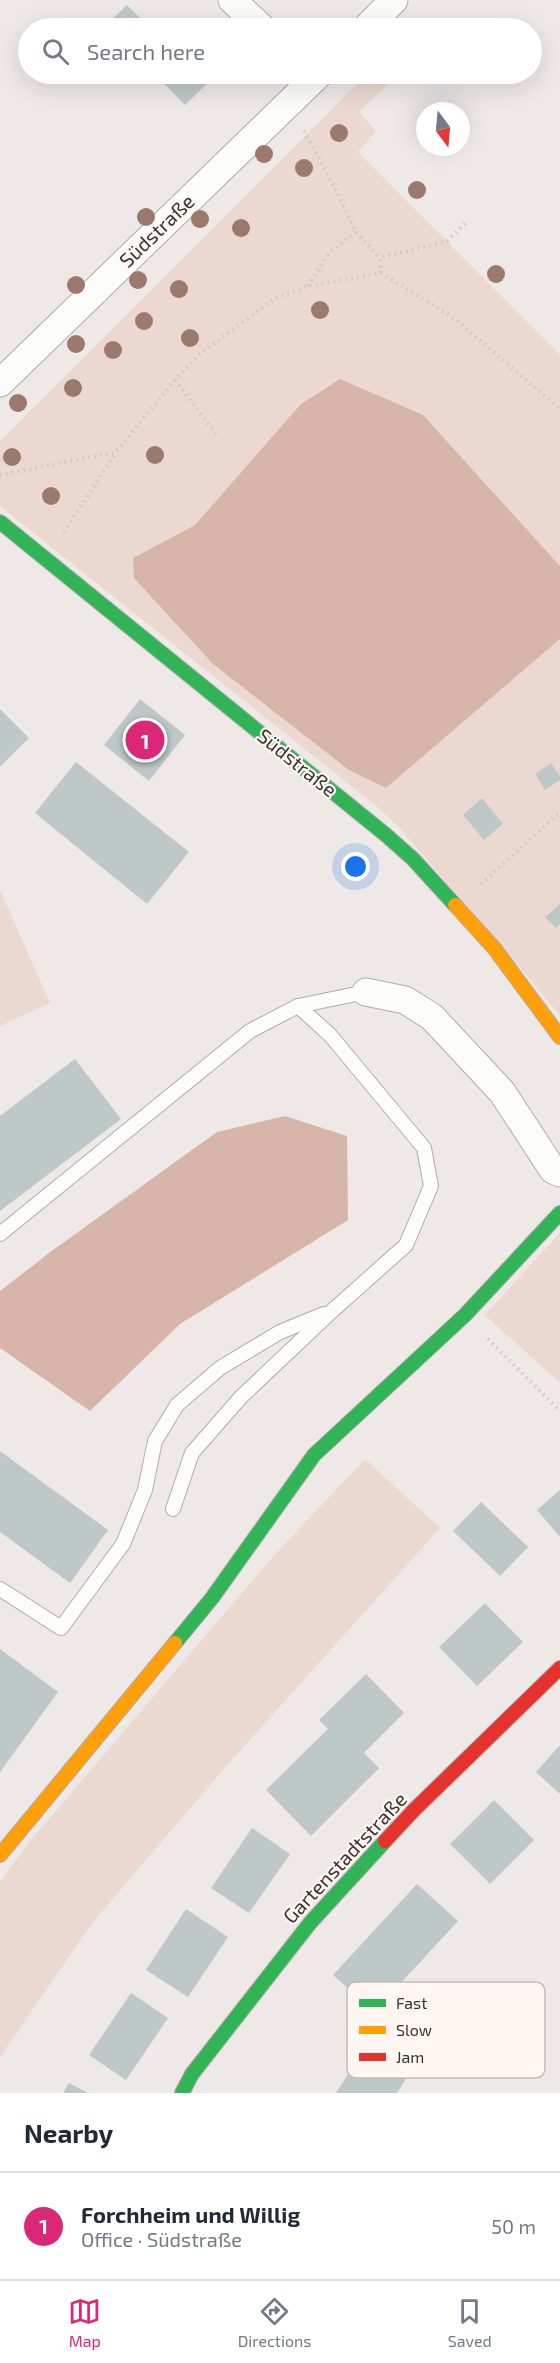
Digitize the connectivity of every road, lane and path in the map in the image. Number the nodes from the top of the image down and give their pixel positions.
1 (232, 0) edge
2 (394, 0) edge
3 (251, 18) edge
4 (376, 18) edge
5 (306, 84) edge
6 (290, 103) junction
7 (467, 222) dead end
8 (356, 232) junction
9 (380, 258) junction
10 (381, 273) junction
11 (309, 286) junction
12 (175, 380) junction
13 (0, 383) edge
14 (560, 409) edge
15 (216, 434) dead end
16 (116, 452) junction
17 (0, 475) edge
18 (0, 522) edge
19 (46, 560) junction
20 (560, 812) edge
21 (456, 907) junction
22 (366, 992) joint
23 (298, 1006) junction
24 (560, 1037) edge
25 (560, 1173) edge
26 (560, 1213) edge
27 (0, 1234) edge
28 (332, 1311) junction
29 (465, 1315) junction
30 (560, 1411) edge
31 (173, 1509) dead end
32 (0, 1589) edge
33 (560, 1668) edge
34 (0, 1855) edge
35 (182, 2093) edge

1 - 3 street
2 - 4 street
5 - 6 street, Südstraße
6 - 8 path
6 - 13 street, Südstraße
7 - 9 path
8 - 9 path
8 - 11 path
9 - 10 path
10 - 11 path
10 - 14 path
11 - 12 path
12 - 15 path
12 - 16 path
16 - 17 path
16 - 19 path
18 - 19 street, Südstraße
19 - 21 street, Südstraße
20 - 21 path
21 - 24 street, Südstraße
22 - 23 lane
22 - 25 street
23 - 27 lane
23 - 28 lane
26 - 29 street
28 - 31 lane
28 - 32 lane
29 - 30 path
29 - 34 street
33 - 35 street, Gartenstadtstraße

